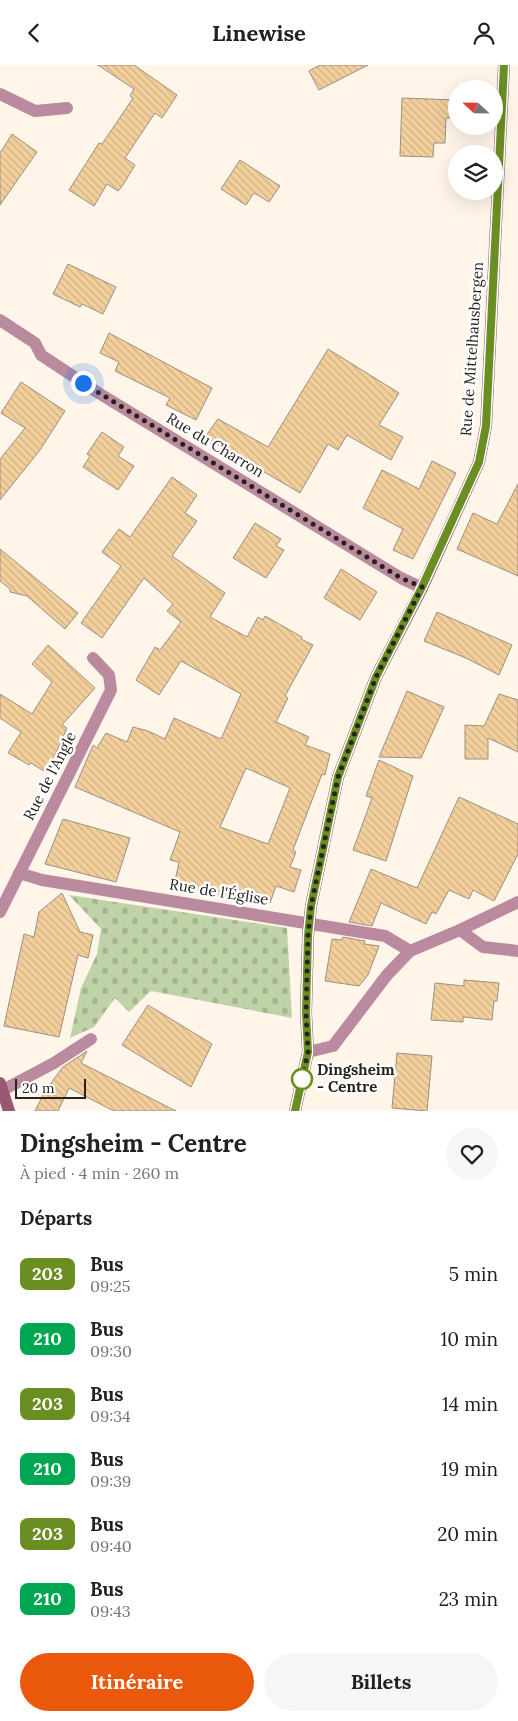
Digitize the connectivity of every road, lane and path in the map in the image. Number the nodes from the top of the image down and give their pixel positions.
1 (504, 65) edge
2 (0, 94) edge
3 (67, 108) dead end
4 (0, 320) edge
5 (422, 587) junction
6 (93, 658) dead end
7 (20, 873) junction
8 (518, 902) edge
9 (0, 912) edge
10 (310, 923) junction
11 (460, 930) junction
12 (410, 951) junction
13 (518, 951) edge
14 (91, 1039) dead end
15 (308, 1052) junction
16 (2, 1086) edge
17 (9, 1111) edge
18 (295, 1111) edge

1 - 5 street, Rue de Mittelhausbergen
2 - 3 street
4 - 5 street, Rue du Charron
5 - 10 street, Rue de Mittelhausbergen
6 - 7 street, Rue de l'Angle
7 - 9 street, Rue de l'Angle
7 - 10 street, Rue de l'Église
8 - 11 street
10 - 12 street, Rue de l'Église
10 - 15 street, Rue de Mittelhausbergen
11 - 12 street
11 - 13 street
12 - 15 street
14 - 16 street
15 - 18 street, Rue de Mittelhausbergen
16 - 17 street

